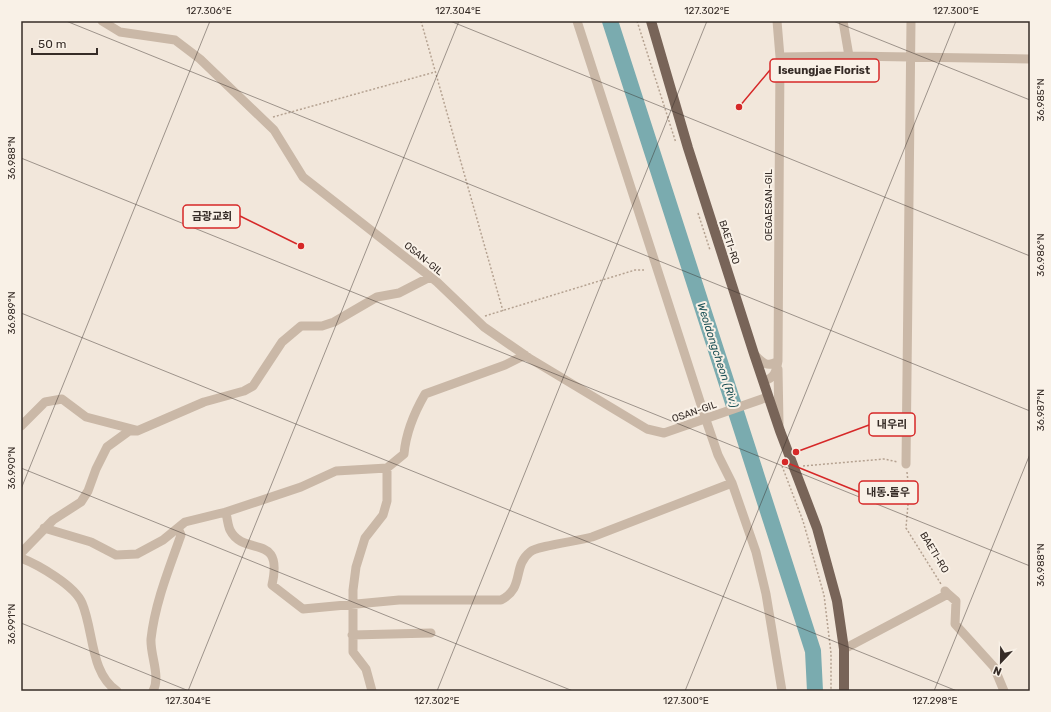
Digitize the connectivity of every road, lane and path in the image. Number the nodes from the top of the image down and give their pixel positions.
1 (102, 21) edge
2 (421, 21) edge
3 (577, 21) edge
4 (651, 21) edge
5 (777, 21) edge
6 (843, 21) edge
7 (911, 21) edge
8 (849, 56) junction
9 (910, 56) junction
10 (780, 57) junction
11 (1030, 59) edge
12 (435, 72) junction
13 (266, 121) junction
14 (644, 270) dead end
15 (430, 277) junction
16 (503, 311) junction
17 (480, 321) junction
18 (754, 354) junction
19 (524, 355) junction
20 (778, 361) junction
21 (763, 381) junction
22 (768, 397) junction
23 (706, 419) junction
24 (21, 426) edge
25 (137, 431) junction
26 (780, 431) junction
27 (906, 464) junction
28 (795, 467) junction
29 (387, 468) junction
30 (732, 483) junction
31 (226, 512) junction
32 (44, 528) junction
33 (178, 528) junction
34 (21, 553) edge
35 (21, 558) edge
36 (947, 592) junction
37 (352, 604) junction
38 (431, 633) dead end
39 (352, 636) junction
40 (844, 649) junction
41 (117, 691) edge
42 (154, 691) edge
43 (372, 691) edge
44 (782, 691) edge
45 (844, 691) edge
46 (1004, 691) edge

1 - 13 street, OSAN-GIL
2 - 12 path
3 - 23 street
4 - 18 main road, BAETI-RO
5 - 10 street, OEGAESAN-GIL
6 - 8 street
7 - 9 street
8 - 9 street
8 - 10 street
9 - 11 street
9 - 27 street
10 - 20 street, OEGAESAN-GIL
12 - 13 path
12 - 16 path
13 - 15 street, OSAN-GIL
14 - 16 path
15 - 17 street, OSAN-GIL
15 - 25 street
16 - 17 path
17 - 19 street, OSAN-GIL
18 - 20 street
18 - 21 main road, BAETI-RO
19 - 23 street, OSAN-GIL
19 - 29 street
20 - 21 street, OEGAESAN-GIL
20 - 26 street
21 - 22 main road, BAETI-RO
22 - 23 street, OSAN-GIL
22 - 26 main road, BAETI-RO
23 - 30 street
24 - 25 street
25 - 32 street
26 - 28 main road, BAETI-RO
27 - 28 path
27 - 36 path, BAETI-RO
28 - 40 main road, BAETI-RO
29 - 31 street
29 - 37 street
30 - 37 street
30 - 44 street
31 - 33 street
31 - 37 street
32 - 33 street
32 - 34 street
33 - 42 street
35 - 41 street
36 - 40 street
36 - 46 street
37 - 39 street
38 - 39 street
39 - 43 street
40 - 45 main road, BAETI-RO

